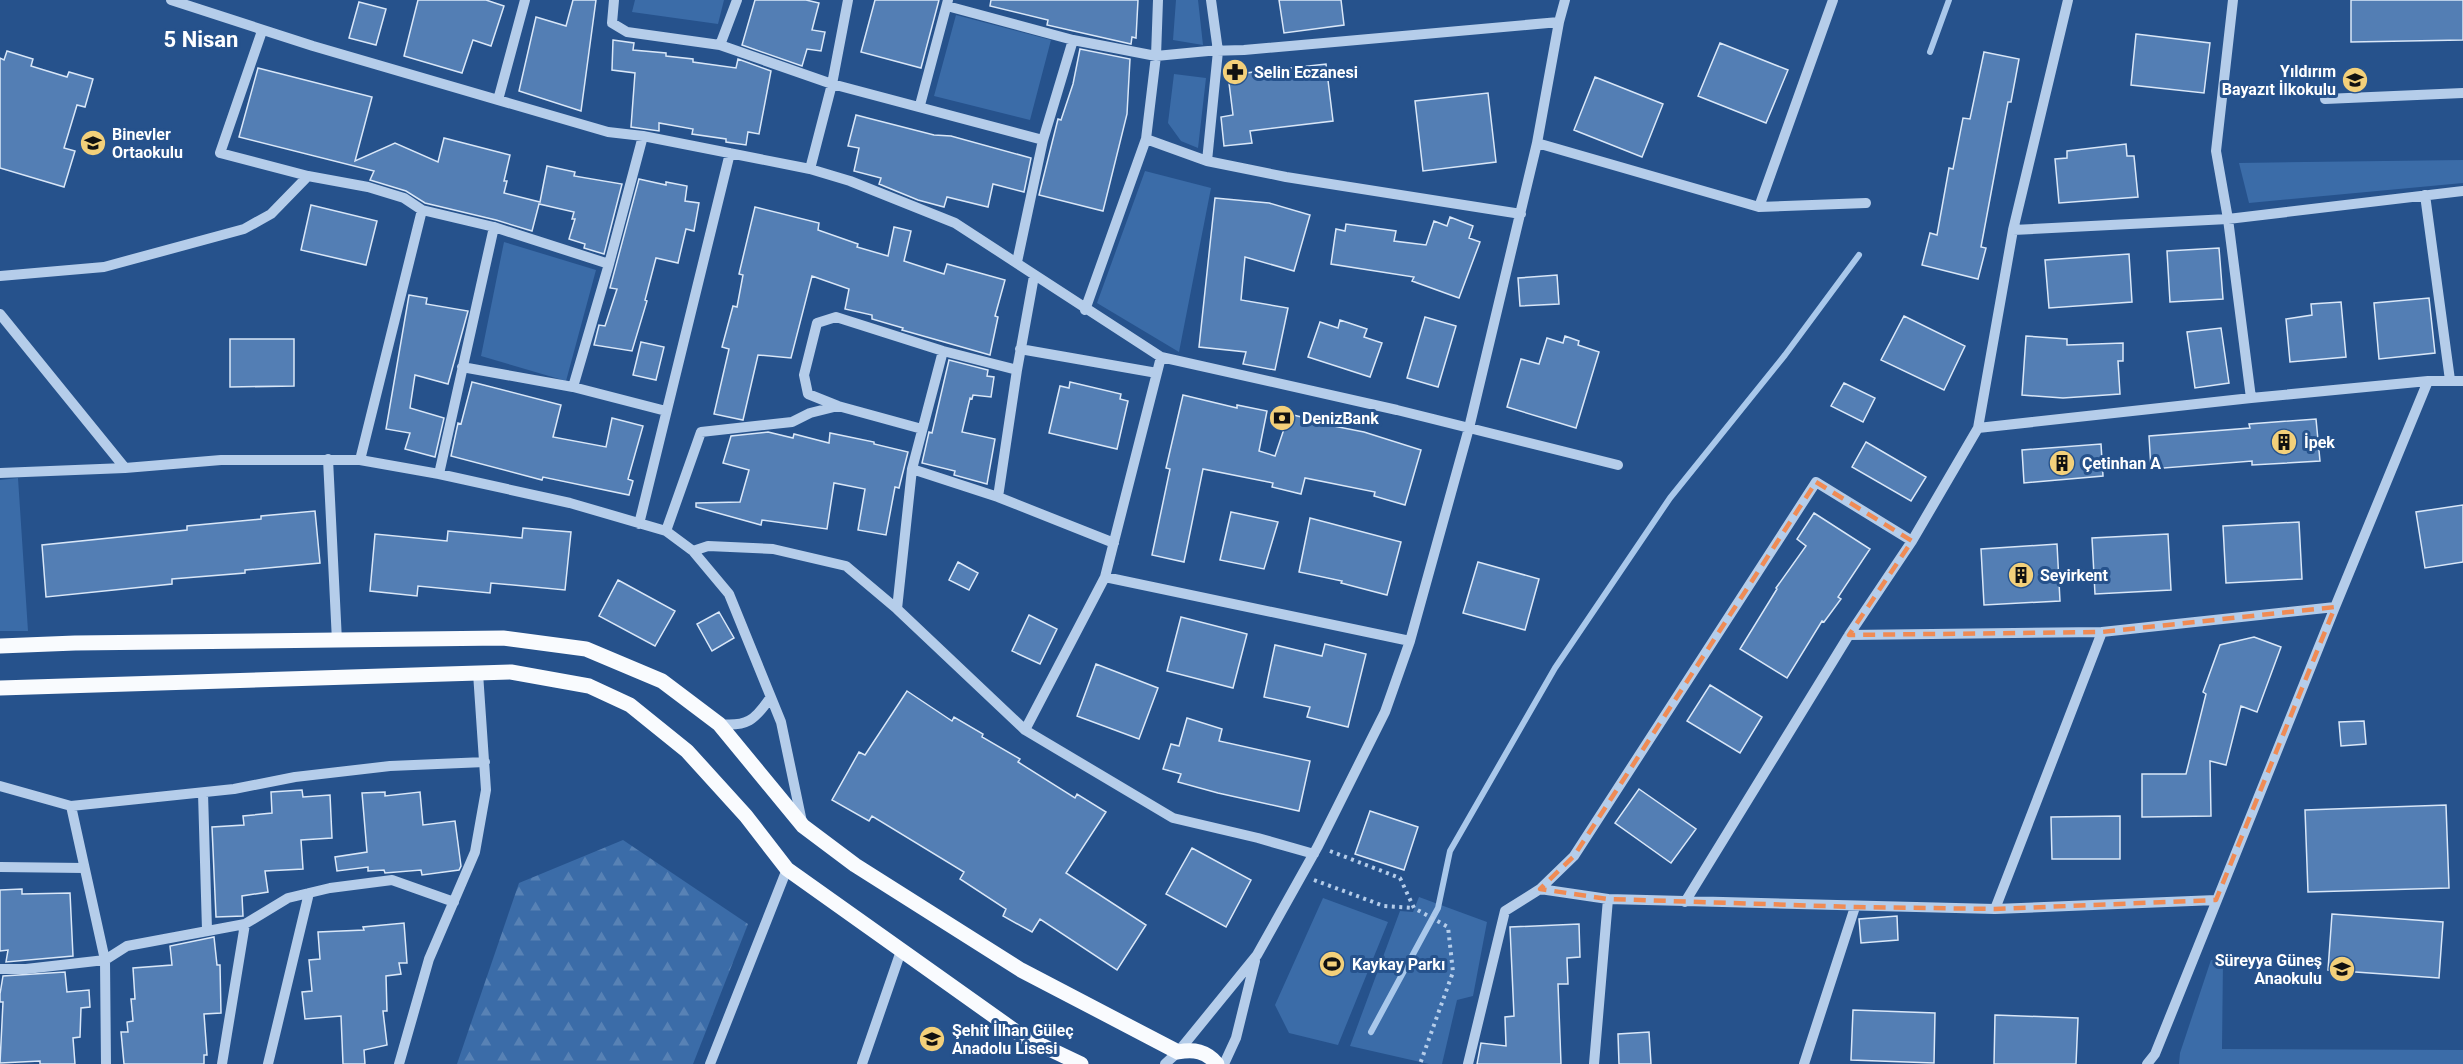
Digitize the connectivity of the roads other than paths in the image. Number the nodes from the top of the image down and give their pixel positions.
1 (171, 0) edge
2 (525, 0) edge
3 (614, 0) edge
4 (737, 0) edge
5 (849, 0) edge
6 (1158, 0) edge
7 (1211, 0) edge
8 (1565, 0) edge
9 (1833, 0) edge
10 (2068, 0) edge
11 (2233, 0) edge
12 (947, 3) edge
13 (1559, 22) junction
14 (262, 31) junction
15 (1073, 40) junction
16 (720, 45) junction
17 (1218, 51) junction
18 (1156, 56) junction
19 (832, 84) junction
20 (2463, 93) edge
21 (2325, 99) dead end
22 (498, 100) junction
23 (920, 105) junction
24 (643, 136) junction
25 (1146, 139) junction
26 (1043, 140) junction
27 (1537, 143) junction
28 (730, 153) junction
29 (1207, 162) junction
30 (810, 169) junction
31 (308, 176) junction
32 (2463, 191) edge
33 (2425, 195) junction
34 (1866, 203) dead end
35 (1759, 207) junction
36 (422, 210) junction
37 (1521, 214) junction
38 (2228, 219) junction
39 (494, 227) junction
40 (2013, 230) junction
41 (1017, 262) junction
42 (609, 264) junction
43 (0, 276) edge
44 (1034, 276) junction
45 (1085, 310) junction
46 (0, 314) edge
47 (1020, 349) junction
48 (943, 351) junction
49 (1161, 357) junction
50 (462, 367) junction
51 (1017, 370) junction
52 (1157, 374) junction
53 (2450, 380) junction
54 (2428, 381) junction
55 (2463, 381) edge
56 (573, 387) junction
57 (2251, 398) junction
58 (838, 406) junction
59 (666, 411) junction
60 (1469, 428) junction
61 (1978, 428) junction
62 (922, 429) junction
63 (328, 459) junction
64 (360, 460) junction
65 (1618, 465) dead end
66 (125, 468) junction
67 (912, 469) junction
68 (0, 473) edge
69 (439, 474) junction
70 (998, 498) junction
71 (639, 524) junction
72 (666, 531) junction
73 (1912, 541) junction
74 (1114, 543) junction
75 (693, 551) junction
76 (1105, 577) junction
77 (2335, 607) junction
78 (897, 609) junction
79 (2102, 632) junction
80 (1849, 634) junction
81 (337, 641) junction
82 (1410, 641) junction
83 (0, 646) edge
84 (478, 673) junction
85 (0, 688) edge
86 (770, 698) junction
87 (719, 724) junction
88 (1024, 730) junction
89 (485, 762) junction
90 (0, 786) edge
91 (203, 793) junction
92 (71, 806) junction
93 (803, 826) junction
94 (1316, 850) junction
95 (0, 867) edge
96 (84, 868) junction
97 (787, 868) junction
98 (1540, 889) junction
99 (309, 893) junction
100 (1608, 899) junction
101 (2216, 900) junction
102 (454, 902) junction
103 (1685, 902) junction
104 (1855, 907) junction
105 (1995, 909) junction
106 (245, 924) junction
107 (207, 930) junction
108 (902, 951) junction
109 (1257, 956) junction
110 (105, 960) junction
111 (1, 970) edge
112 (1178, 1053) junction
113 (2156, 1059) edge
114 (106, 1064) edge
115 (222, 1064) edge
116 (268, 1064) edge
117 (399, 1064) edge
118 (710, 1064) edge
119 (862, 1064) edge
120 (1081, 1064) edge
121 (1165, 1064) edge
122 (1217, 1064) edge
123 (1224, 1064) edge
124 (1468, 1064) edge
125 (1594, 1064) edge
126 (1804, 1064) edge
127 (2147, 1064) edge

1 - 14 street
2 - 22 street
3 - 16 street
4 - 16 street
5 - 19 street
6 - 18 street
7 - 17 street
8 - 13 street
9 - 35 street
10 - 40 street
11 - 38 street
12 - 15 street
12 - 23 street
13 - 17 street
13 - 27 street
14 - 22 street
14 - 31 street
15 - 18 street
15 - 26 street
16 - 19 street
17 - 18 street
17 - 29 street
18 - 25 street
19 - 23 street
19 - 30 street
20 - 21 street
22 - 24 street
23 - 26 street
24 - 28 street
24 - 42 street
25 - 29 street
25 - 45 street
26 - 41 street
27 - 35 street
27 - 37 street
28 - 30 street
28 - 59 street
29 - 37 street
30 - 41 street
31 - 36 street
31 - 43 street
32 - 33 street
33 - 38 street
33 - 53 street
34 - 35 street
36 - 39 street
36 - 64 street
37 - 60 street
38 - 40 street
38 - 57 street
39 - 42 street
39 - 50 street
40 - 61 street
41 - 44 street
42 - 56 street
44 - 45 street
44 - 47 street
45 - 49 street
46 - 66 street
47 - 51 street
47 - 52 street
48 - 51 street
48 - 58 street
48 - 62 street
49 - 52 street
49 - 60 street
50 - 56 street
50 - 69 street
51 - 70 street
52 - 74 street
53 - 54 street
53 - 55 street
54 - 57 street
54 - 77 street
56 - 59 street
57 - 61 street
58 - 62 street
58 - 72 street
59 - 71 street
60 - 65 street
60 - 82 street
61 - 73 street
62 - 67 street
63 - 64 street
63 - 66 street
63 - 81 street
64 - 69 street
66 - 68 street
67 - 70 street
67 - 78 street
69 - 71 street
70 - 74 street
71 - 72 street
72 - 75 street
73 - 80 street
73 - 98 street
74 - 76 street
75 - 78 street
75 - 86 street
76 - 82 street
76 - 88 street
77 - 79 street
77 - 101 street
78 - 88 street
79 - 80 street
79 - 105 street
80 - 103 street
81 - 83 main road
81 - 87 main road
82 - 94 street
84 - 85 main road
84 - 89 street
84 - 97 main road
86 - 87 street
86 - 93 street
87 - 93 main road
88 - 94 street
89 - 91 street
89 - 102 street
90 - 92 street
91 - 92 street
91 - 107 street
92 - 96 street
93 - 112 main road
94 - 109 street
95 - 96 street
96 - 110 street
97 - 108 main road
97 - 118 street
98 - 100 street
98 - 124 street
99 - 102 street
99 - 106 street
99 - 116 street
100 - 103 street
100 - 125 street
101 - 105 street
101 - 113 street
102 - 117 street
103 - 104 street
104 - 105 street
104 - 126 street
106 - 107 street
106 - 115 street
107 - 110 street
108 - 119 street
108 - 120 main road
109 - 112 street
109 - 123 street
110 - 111 street
110 - 114 street
112 - 121 street
112 - 122 main road
113 - 127 street

